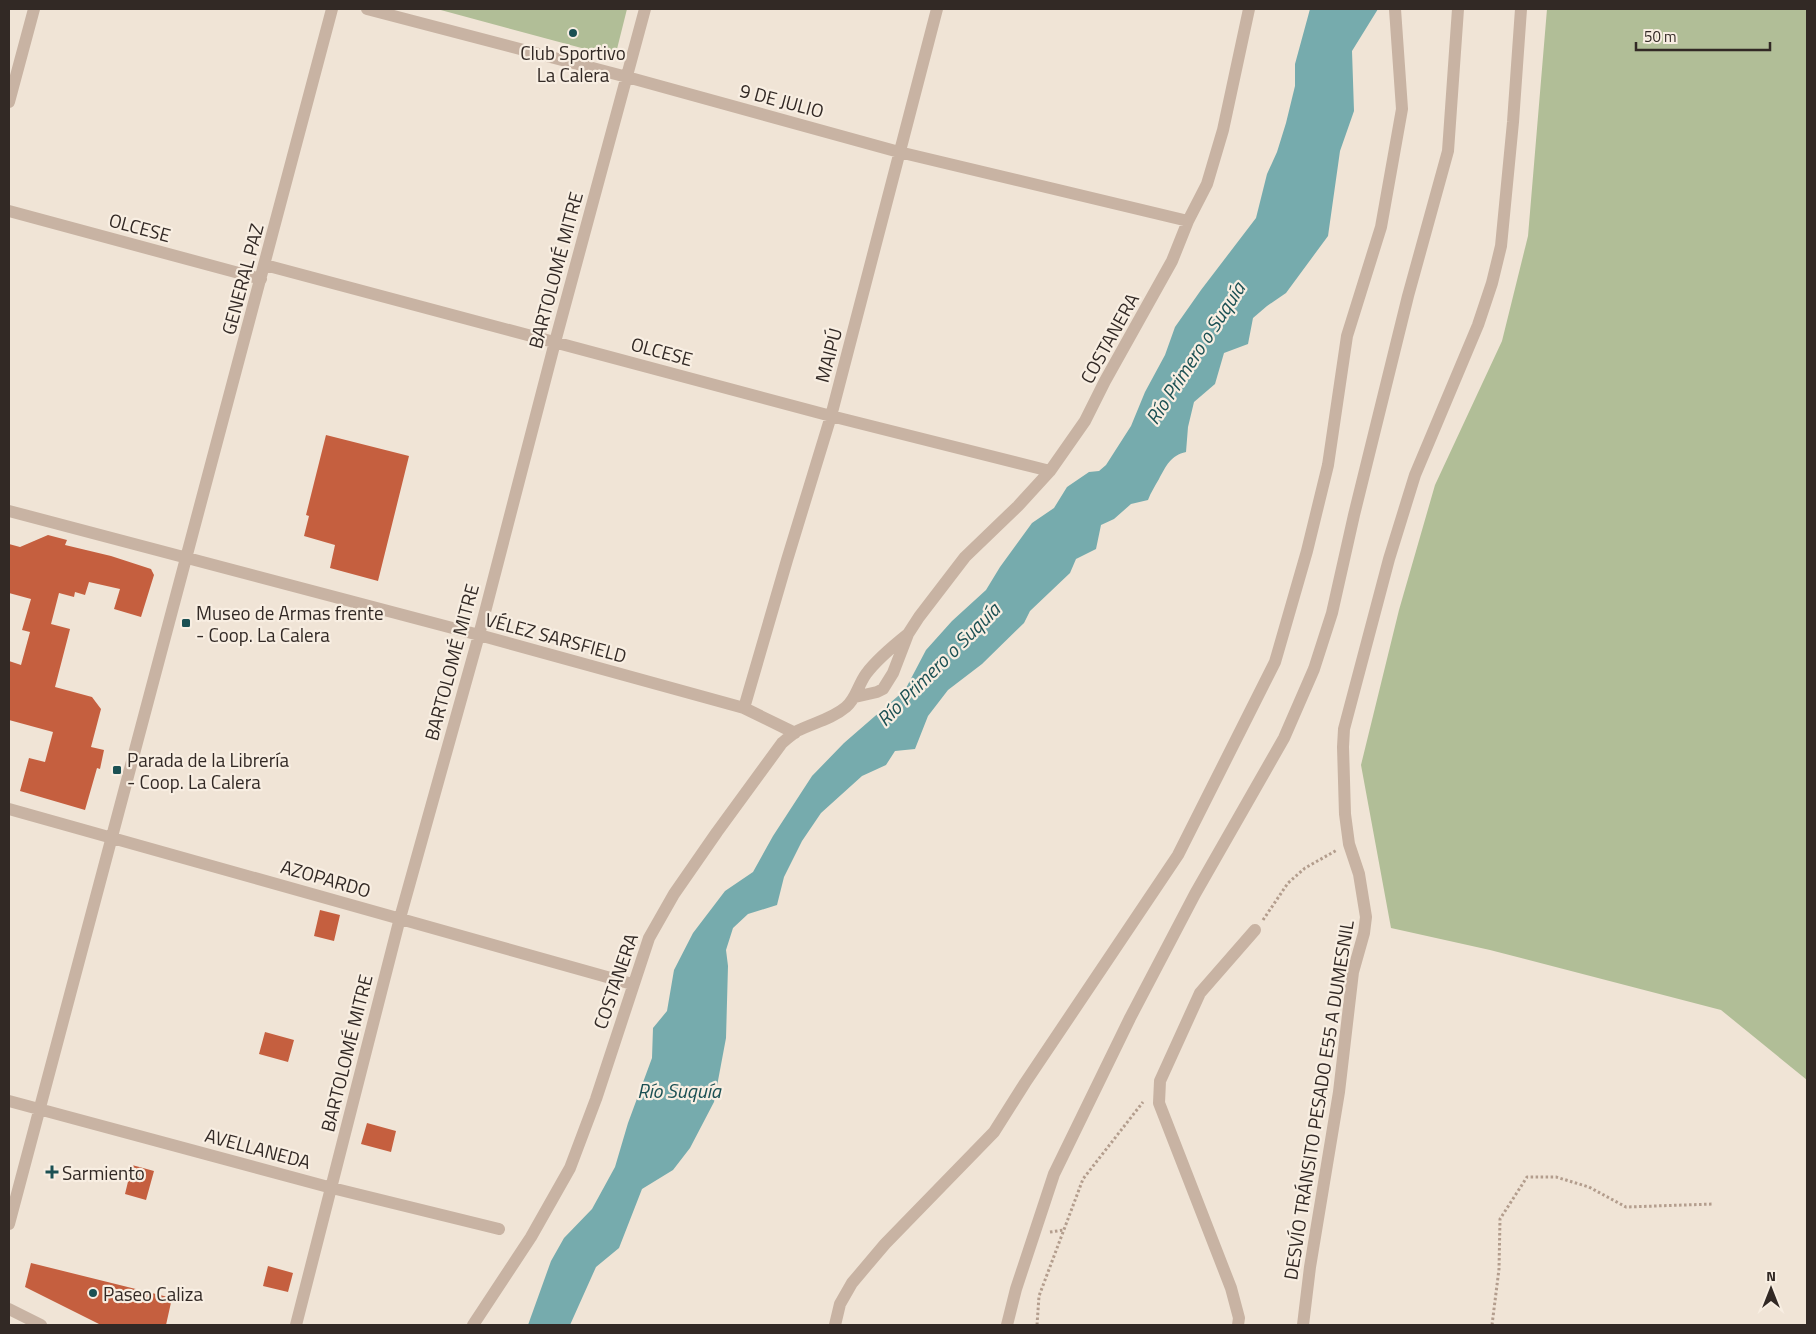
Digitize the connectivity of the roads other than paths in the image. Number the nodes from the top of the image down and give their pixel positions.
1 (34, 9) edge
2 (332, 9) edge
3 (367, 9) edge
4 (645, 9) edge
5 (937, 9) edge
6 (1249, 9) edge
7 (1395, 9) edge
8 (1458, 9) edge
9 (1521, 9) edge
10 (627, 77) junction
11 (9, 102) edge
12 (900, 152) junction
13 (9, 211) edge
14 (1188, 221) junction
15 (265, 265) junction
16 (261, 279) junction
17 (555, 342) junction
18 (831, 416) junction
19 (1050, 471) junction
20 (9, 511) edge
21 (186, 558) junction
22 (908, 634) junction
23 (479, 635) junction
24 (855, 697) junction
25 (744, 708) junction
26 (795, 733) junction
27 (9, 809) edge
28 (112, 838) junction
29 (400, 918) junction
30 (1255, 930) road end
31 (632, 984) junction
32 (9, 1101) edge
33 (40, 1109) junction
34 (332, 1188) junction
35 (9, 1224) edge
36 (499, 1229) dead end
37 (9, 1301) edge
38 (9, 1309) edge
39 (37, 1323) edge
40 (296, 1325) edge
41 (473, 1325) edge
42 (835, 1325) edge
43 (1007, 1325) edge
44 (1238, 1325) edge
45 (1303, 1325) edge

1 - 11 street
2 - 15 street, GENERAL PAZ
3 - 10 street, 9 DE JULIO
4 - 10 street, BARTOLOMÉ MITRE
5 - 12 street, MAIPÚ
6 - 14 street, COSTANERA
7 - 42 street
8 - 43 street
9 - 45 street, DESVÍO TRÁNSITO PESADO E55 A DUMESNIL
10 - 12 street, 9 DE JULIO
10 - 17 street, BARTOLOMÉ MITRE
12 - 14 street, 9 DE JULIO
12 - 18 street, MAIPÚ
13 - 16 street, OLCESE
14 - 19 street, COSTANERA
15 - 16 street, GENERAL PAZ
15 - 17 street, OLCESE
16 - 21 street, GENERAL PAZ
17 - 18 street, OLCESE
17 - 23 street, BARTOLOMÉ MITRE
18 - 19 street, OLCESE
18 - 25 street, MAIPÚ
19 - 22 street, COSTANERA
20 - 21 street, VÉLEZ SARSFIELD
21 - 23 street, VÉLEZ SARSFIELD
21 - 28 street, GENERAL PAZ
22 - 24 street, COSTANERA
22 - 24 street, COSTANERA
23 - 25 street, VÉLEZ SARSFIELD
23 - 29 street, BARTOLOMÉ MITRE
24 - 26 street, COSTANERA
25 - 26 street, VÉLEZ SARSFIELD
26 - 31 street, COSTANERA
27 - 28 street, AZOPARDO
28 - 29 street, AZOPARDO
28 - 33 street, GENERAL PAZ
29 - 31 street, AZOPARDO
29 - 34 street, BARTOLOMÉ MITRE
30 - 44 street
31 - 41 street, COSTANERA
32 - 33 street, AVELLANEDA
33 - 34 street, AVELLANEDA
33 - 35 street, GENERAL PAZ
34 - 36 street, AVELLANEDA
34 - 40 street, BARTOLOMÉ MITRE
37 - 39 street
38 - 39 street

